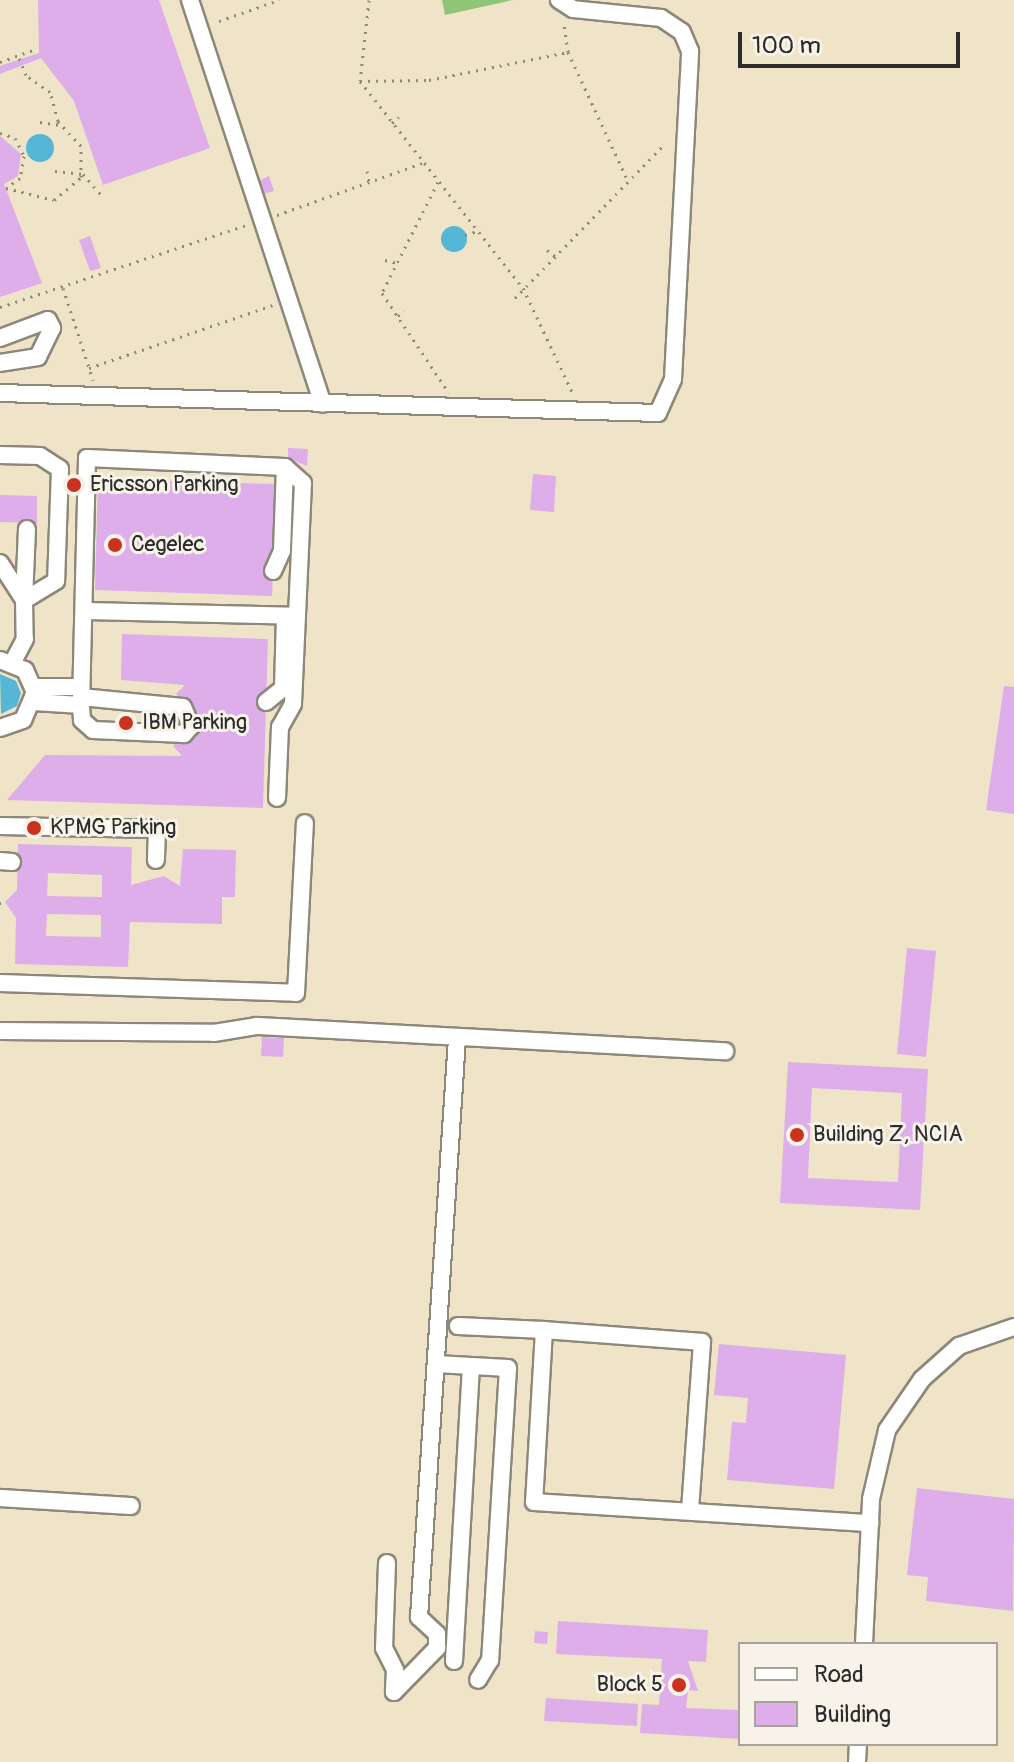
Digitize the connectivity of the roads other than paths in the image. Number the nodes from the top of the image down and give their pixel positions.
1 (190, 0) edge
2 (561, 2) edge
3 (0, 338) edge
4 (0, 363) edge
5 (0, 393) edge
6 (323, 404) junction
7 (0, 455) edge
8 (285, 467) junction
9 (27, 529) dead end
10 (0, 563) edge
11 (273, 571) dead end
12 (24, 600) junction
13 (84, 611) junction
14 (291, 616) junction
15 (7, 661) edge
16 (34, 695) junction
17 (81, 697) junction
18 (266, 702) dead end
19 (0, 728) edge
20 (277, 798) dead end
21 (305, 823) dead end
22 (0, 826) edge
23 (156, 860) dead end
24 (0, 983) edge
25 (4, 1027) edge
26 (457, 1039) junction
27 (725, 1051) dead end
28 (458, 1326) dead end
29 (1014, 1327) edge
30 (544, 1330) junction
31 (436, 1364) junction
32 (471, 1366) junction
33 (0, 1498) edge
34 (131, 1506) dead end
35 (690, 1510) junction
36 (870, 1523) junction
37 (387, 1563) dead end
38 (864, 1642) edge
39 (454, 1661) dead end
40 (478, 1680) dead end

1 - 6 lane
2 - 6 lane
3 - 4 lane
5 - 6 lane
7 - 12 lane
8 - 11 lane
8 - 13 lane
8 - 14 lane
9 - 12 lane
10 - 12 lane
12 - 15 lane
13 - 14 lane
13 - 17 lane
14 - 18 lane
14 - 20 lane
15 - 16 lane
16 - 17 lane
16 - 19 lane
17 - 17 lane
21 - 24 lane
22 - 23 lane
25 - 26 lane
26 - 27 lane
26 - 31 lane
28 - 30 lane
29 - 36 lane
30 - 35 lane
30 - 35 lane
31 - 32 lane
31 - 37 lane
32 - 39 lane
32 - 40 lane
33 - 34 lane
35 - 36 lane
36 - 38 lane

